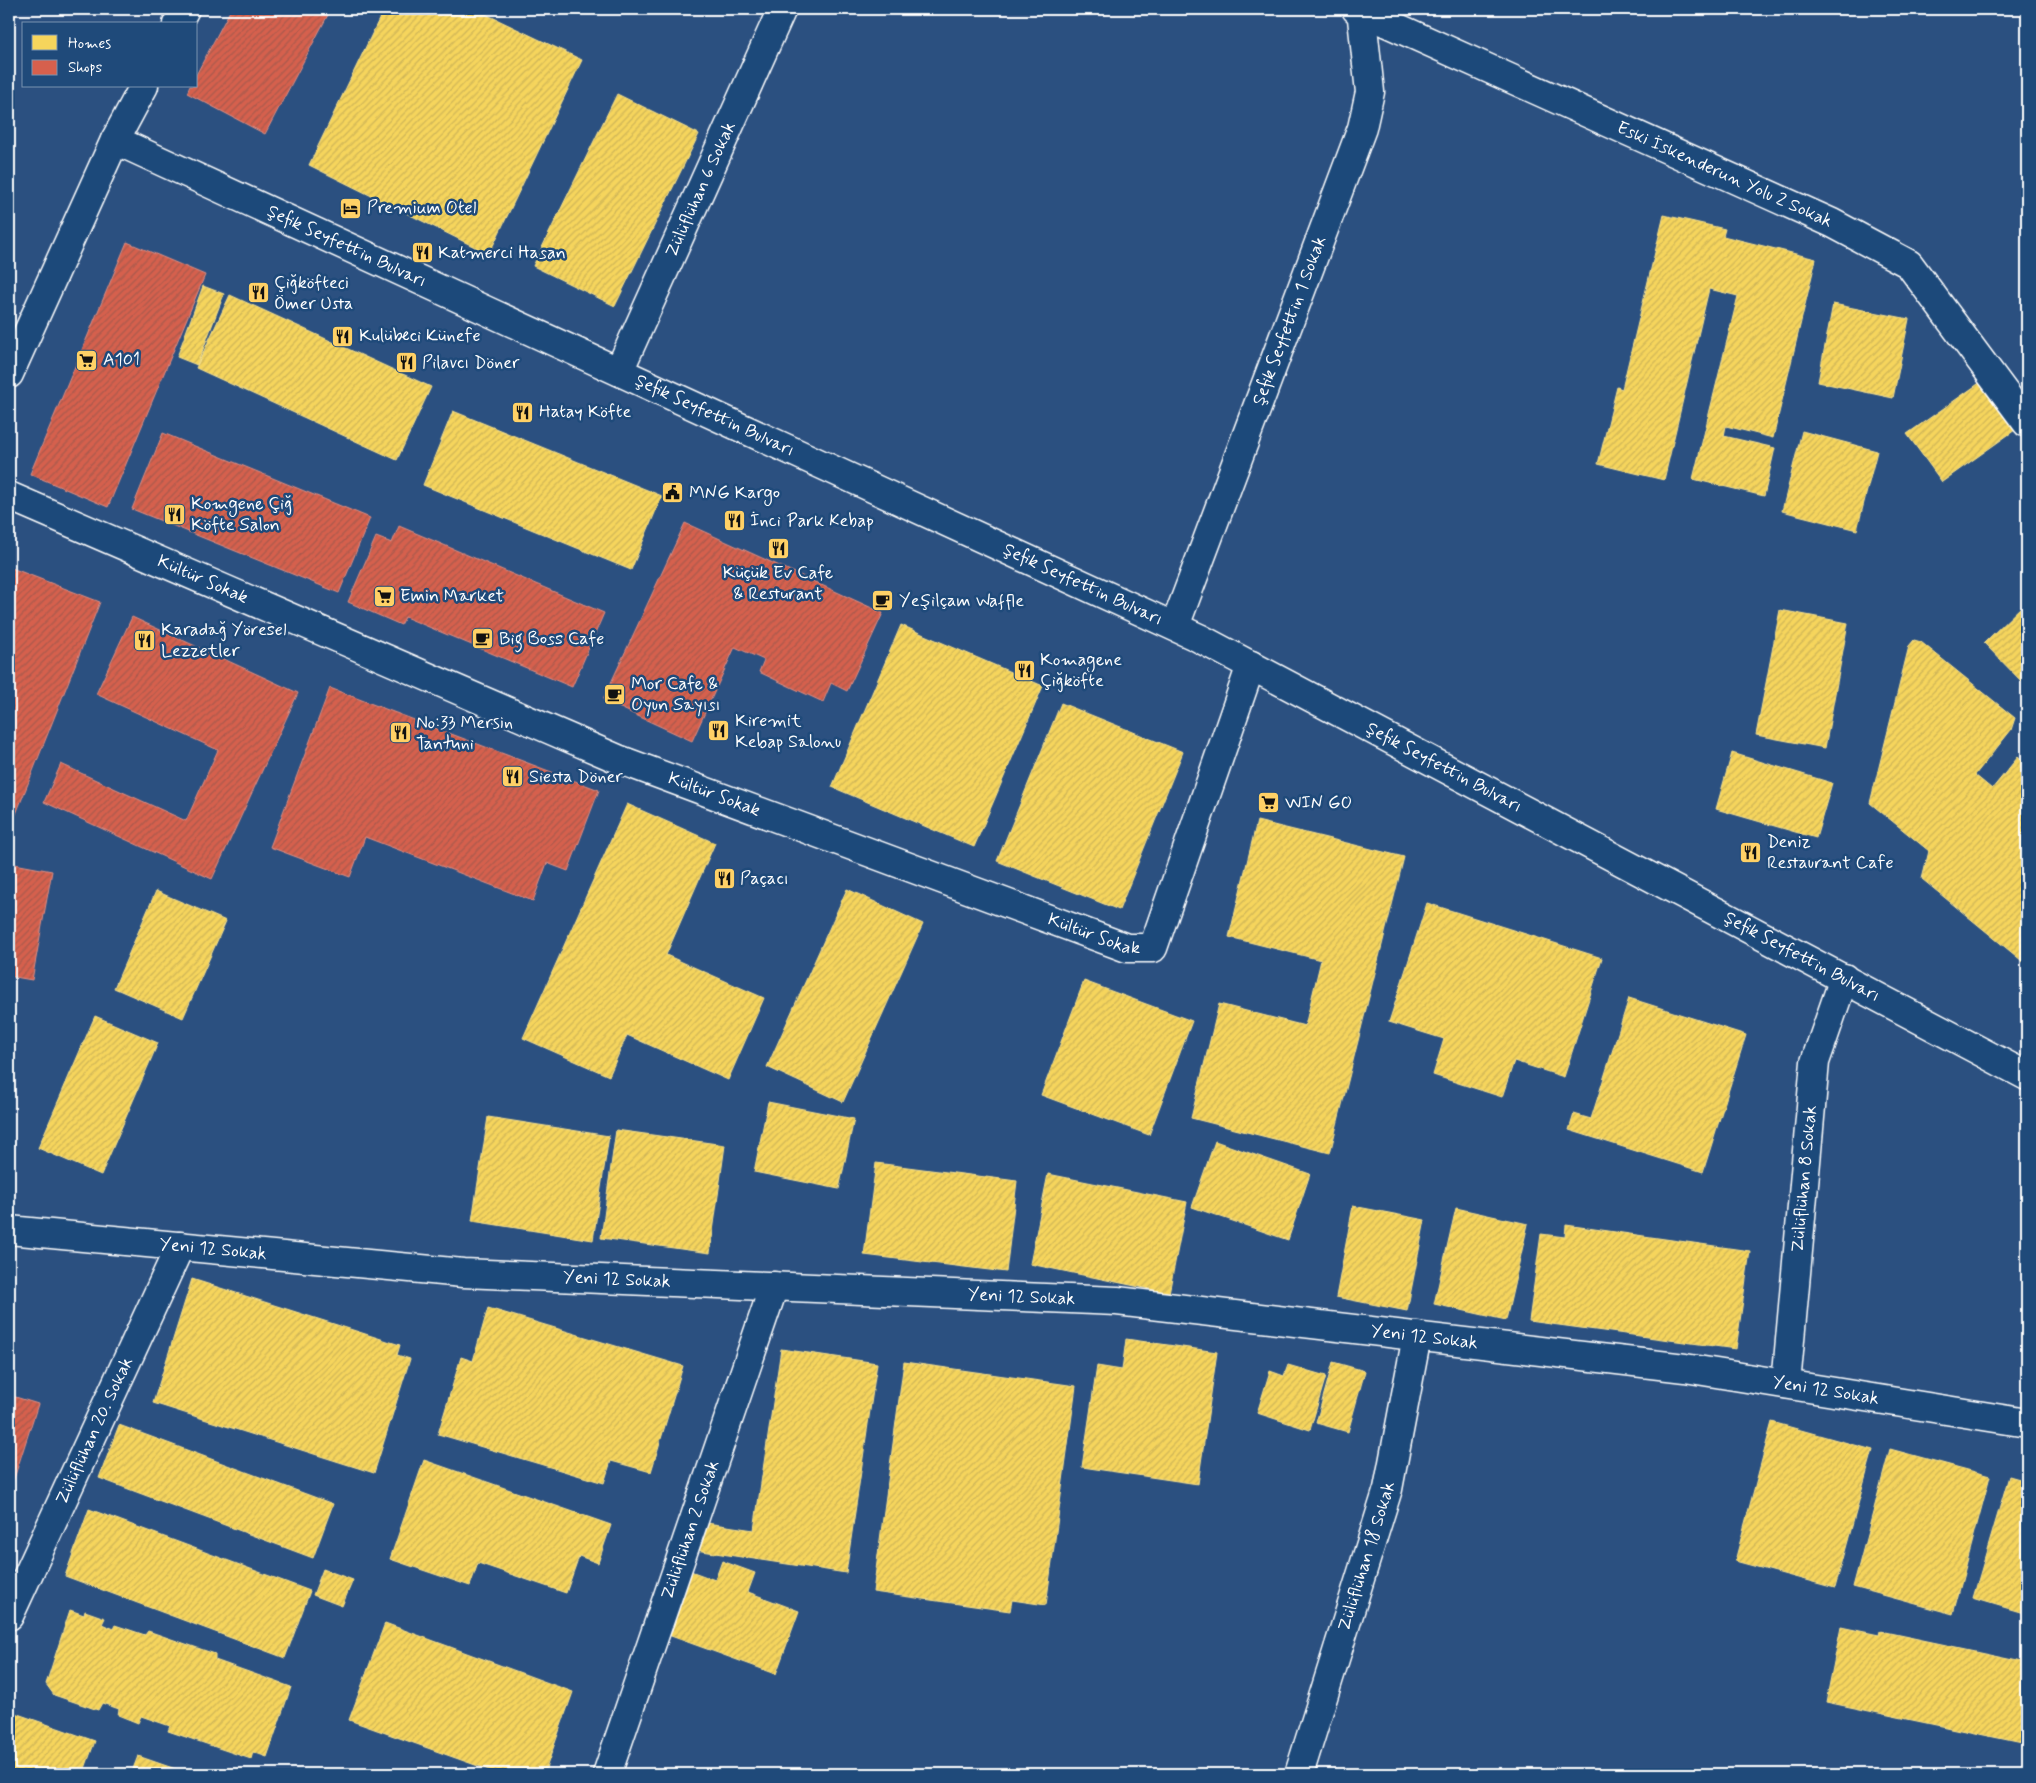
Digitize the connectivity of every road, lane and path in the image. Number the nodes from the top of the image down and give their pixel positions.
1 (185, 9) edge
2 (782, 9) edge
3 (1359, 9) edge
4 (178, 22) edge
5 (143, 88) edge
6 (116, 140) junction
7 (619, 371) junction
8 (9, 374) edge
9 (2027, 423) edge
10 (9, 496) edge
11 (1175, 626) junction
12 (1251, 665) junction
13 (1844, 978) junction
14 (2027, 1076) edge
15 (9, 1230) edge
16 (180, 1246) junction
17 (774, 1286) junction
18 (1417, 1336) junction
19 (1786, 1384) junction
20 (2027, 1423) edge
21 (9, 1616) edge
22 (607, 1774) edge
23 (1299, 1774) edge

1 - 4 street
2 - 7 street, Zülüflühan 6 Sokak
3 - 9 street, Eski İskenderun Yolu 2 Sokak
3 - 11 street, Şefik Seyfettin 1 Sokak
5 - 6 street
6 - 7 street, Şefik Seyfettin Bulvarı
6 - 8 street
7 - 11 street, Şefik Seyfettin Bulvarı
10 - 12 street, Kültür Sokak
11 - 12 street, Şefik Seyfettin Bulvarı
12 - 13 street, Şefik Seyfettin Bulvarı
13 - 14 street, Şefik Seyfettin Bulvarı
13 - 19 street, Zülüflühan 8 Sokak
15 - 16 street, Yeni 12 Sokak
16 - 17 street, Yeni 12 Sokak
16 - 21 street, Zülüflühan 20. Sokak
17 - 18 street, Yeni 12 Sokak
17 - 22 street, Zülüflühan 2 Sokak
18 - 19 street, Yeni 12 Sokak
18 - 23 street, Zülüflühan 18 Sokak
19 - 20 street, Yeni 12 Sokak

